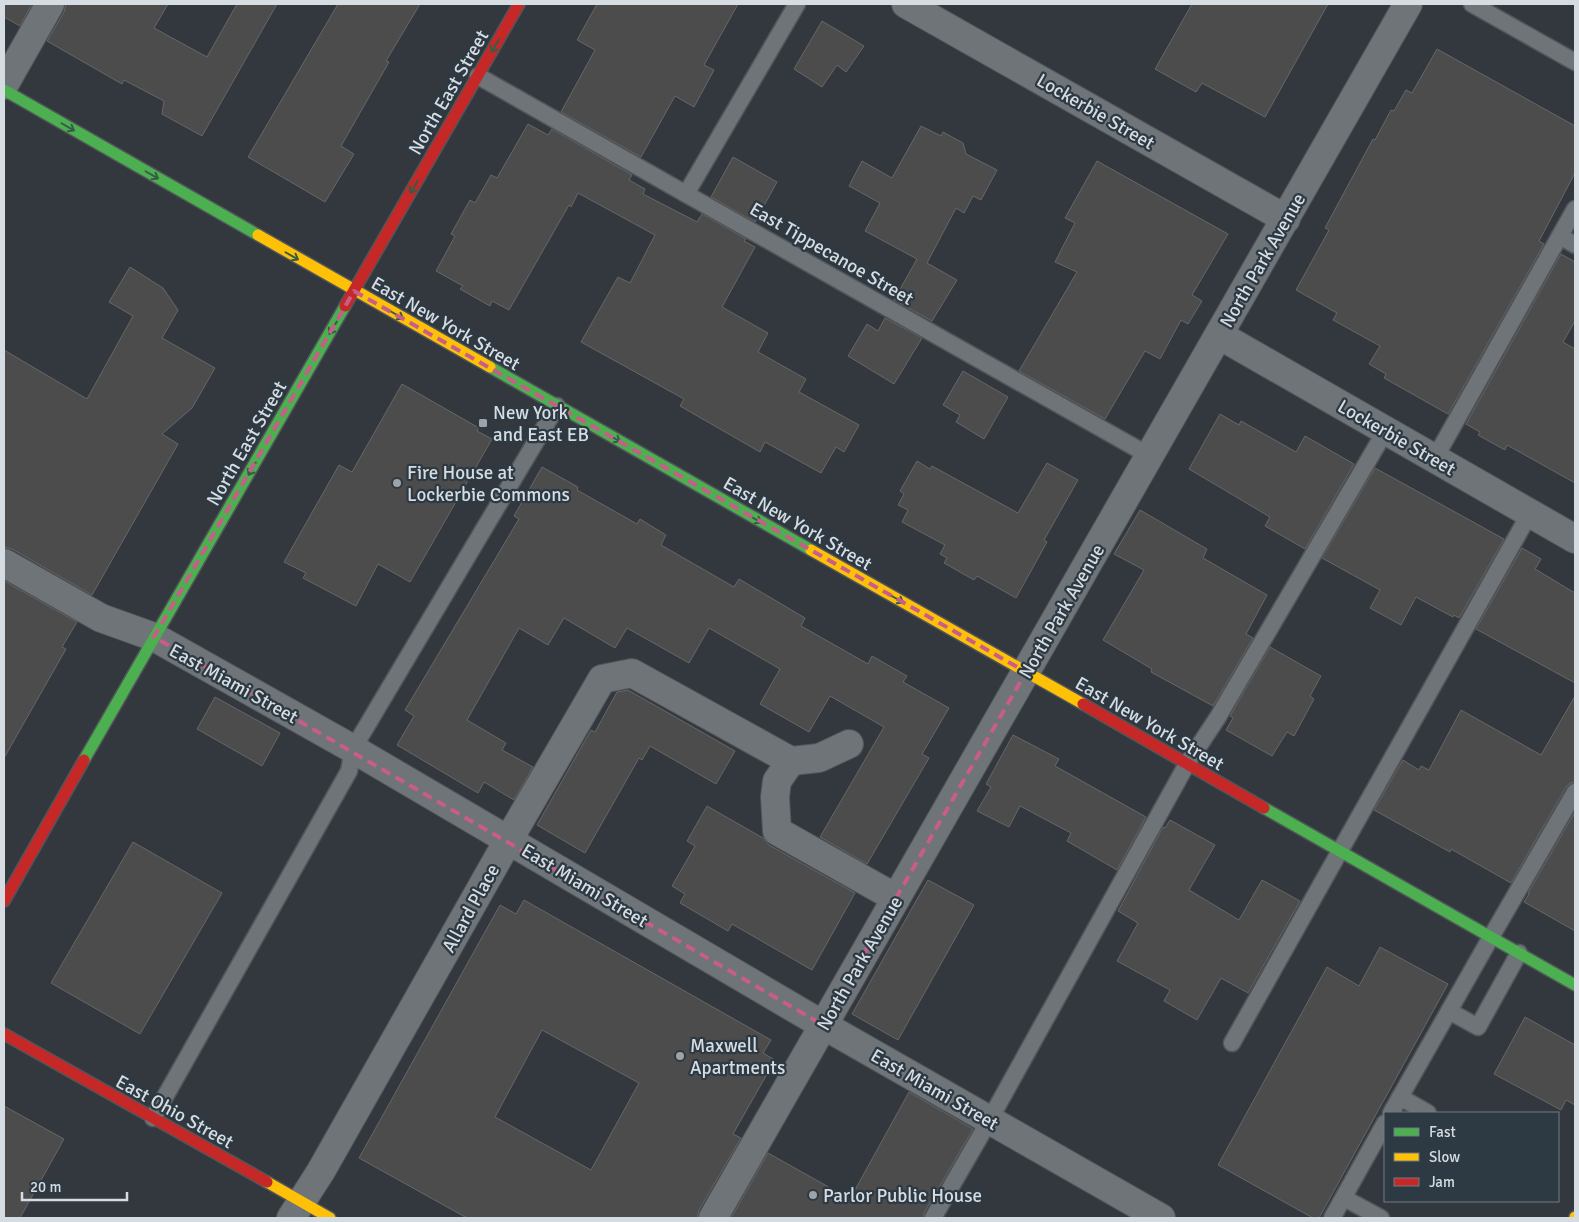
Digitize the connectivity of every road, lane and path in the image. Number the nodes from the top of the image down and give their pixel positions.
1 (50, 4) edge
2 (519, 4) edge
3 (797, 4) edge
4 (906, 4) edge
5 (1408, 4) edge
6 (1472, 4) edge
7 (1575, 62) edge
8 (478, 76) junction
9 (4, 85) edge
10 (4, 90) edge
11 (686, 194) junction
12 (1575, 209) edge
13 (1286, 219) junction
14 (1560, 236) junction
15 (1575, 245) edge
16 (354, 291) junction
17 (1219, 335) junction
18 (557, 406) junction
19 (1386, 430) junction
20 (1150, 456) junction
21 (1436, 458) junction
22 (1530, 512) junction
23 (1575, 539) edge
24 (4, 563) edge
25 (154, 637) junction
26 (1026, 672) junction
27 (849, 744) dead end
28 (353, 749) junction
29 (792, 761) junction
30 (1187, 764) junction
31 (1575, 792) edge
32 (509, 839) junction
33 (1340, 851) junction
34 (896, 898) junction
35 (4, 901) edge
36 (1491, 937) junction
37 (1519, 953) junction
38 (1575, 985) edge
39 (1449, 1011) junction
40 (824, 1025) junction
41 (4, 1034) edge
42 (1232, 1043) dead end
43 (1400, 1097) junction
44 (1392, 1112) edge
45 (1426, 1112) edge
46 (153, 1118) junction
47 (989, 1121) junction
48 (1384, 1125) edge
49 (1344, 1198) junction
50 (296, 1210) edge
51 (330, 1218) edge
52 (713, 1218) edge
53 (933, 1218) edge
54 (1161, 1218) edge
55 (1332, 1218) edge
56 (1380, 1218) edge

1 - 9 street
2 -> 8 main road, North East Street
3 - 11 lane
4 - 13 street, Lockerbie Street
5 - 13 street, North Park Avenue
6 - 7 lane
8 - 11 lane, East Tippecanoe Street
8 -> 16 main road, North East Street
10 -> 16 main road, East New York Street
11 - 20 lane, East Tippecanoe Street
12 - 14 lane
13 - 17 street, North Park Avenue
14 - 15 lane
14 - 21 lane
16 -> 18 main road, East New York Street
16 -> 25 main road, North East Street
17 - 19 street, Lockerbie Street
17 - 20 street, North Park Avenue
18 -> 26 main road, East New York Street
18 - 28 lane
19 - 21 street, Lockerbie Street
19 - 30 lane
20 - 26 street, North Park Avenue
21 - 22 street, Lockerbie Street
22 - 23 street, Lockerbie Street
22 - 33 lane
24 - 25 street, East Miami Street
25 - 28 street, East Miami Street
25 - 35 main road, North East Street
26 - 30 main road, East New York Street
26 - 34 street, North Park Avenue
27 - 29 street
28 - 32 street, East Miami Street
28 - 46 lane
29 - 32 street, Allard Place
29 - 34 street
30 - 33 main road, East New York Street
30 - 47 lane
31 - 36 lane
32 - 40 street, East Miami Street
32 - 50 street, Allard Place
33 - 36 main road, East New York Street
33 - 42 lane
34 - 40 street, North Park Avenue
36 - 37 main road, East New York Street
36 - 39 lane
37 - 38 main road, East New York Street
37 - 39 lane
39 - 43 lane
40 - 47 street, East Miami Street
40 - 52 street, North Park Avenue
41 - 46 main road, East Ohio Street
43 - 44 lane
43 - 45 lane
46 - 50 main road, East Ohio Street
47 - 53 lane
47 - 54 street, East Miami Street
48 - 49 lane
49 - 55 lane
49 - 56 lane
50 - 51 main road, East Ohio Street

